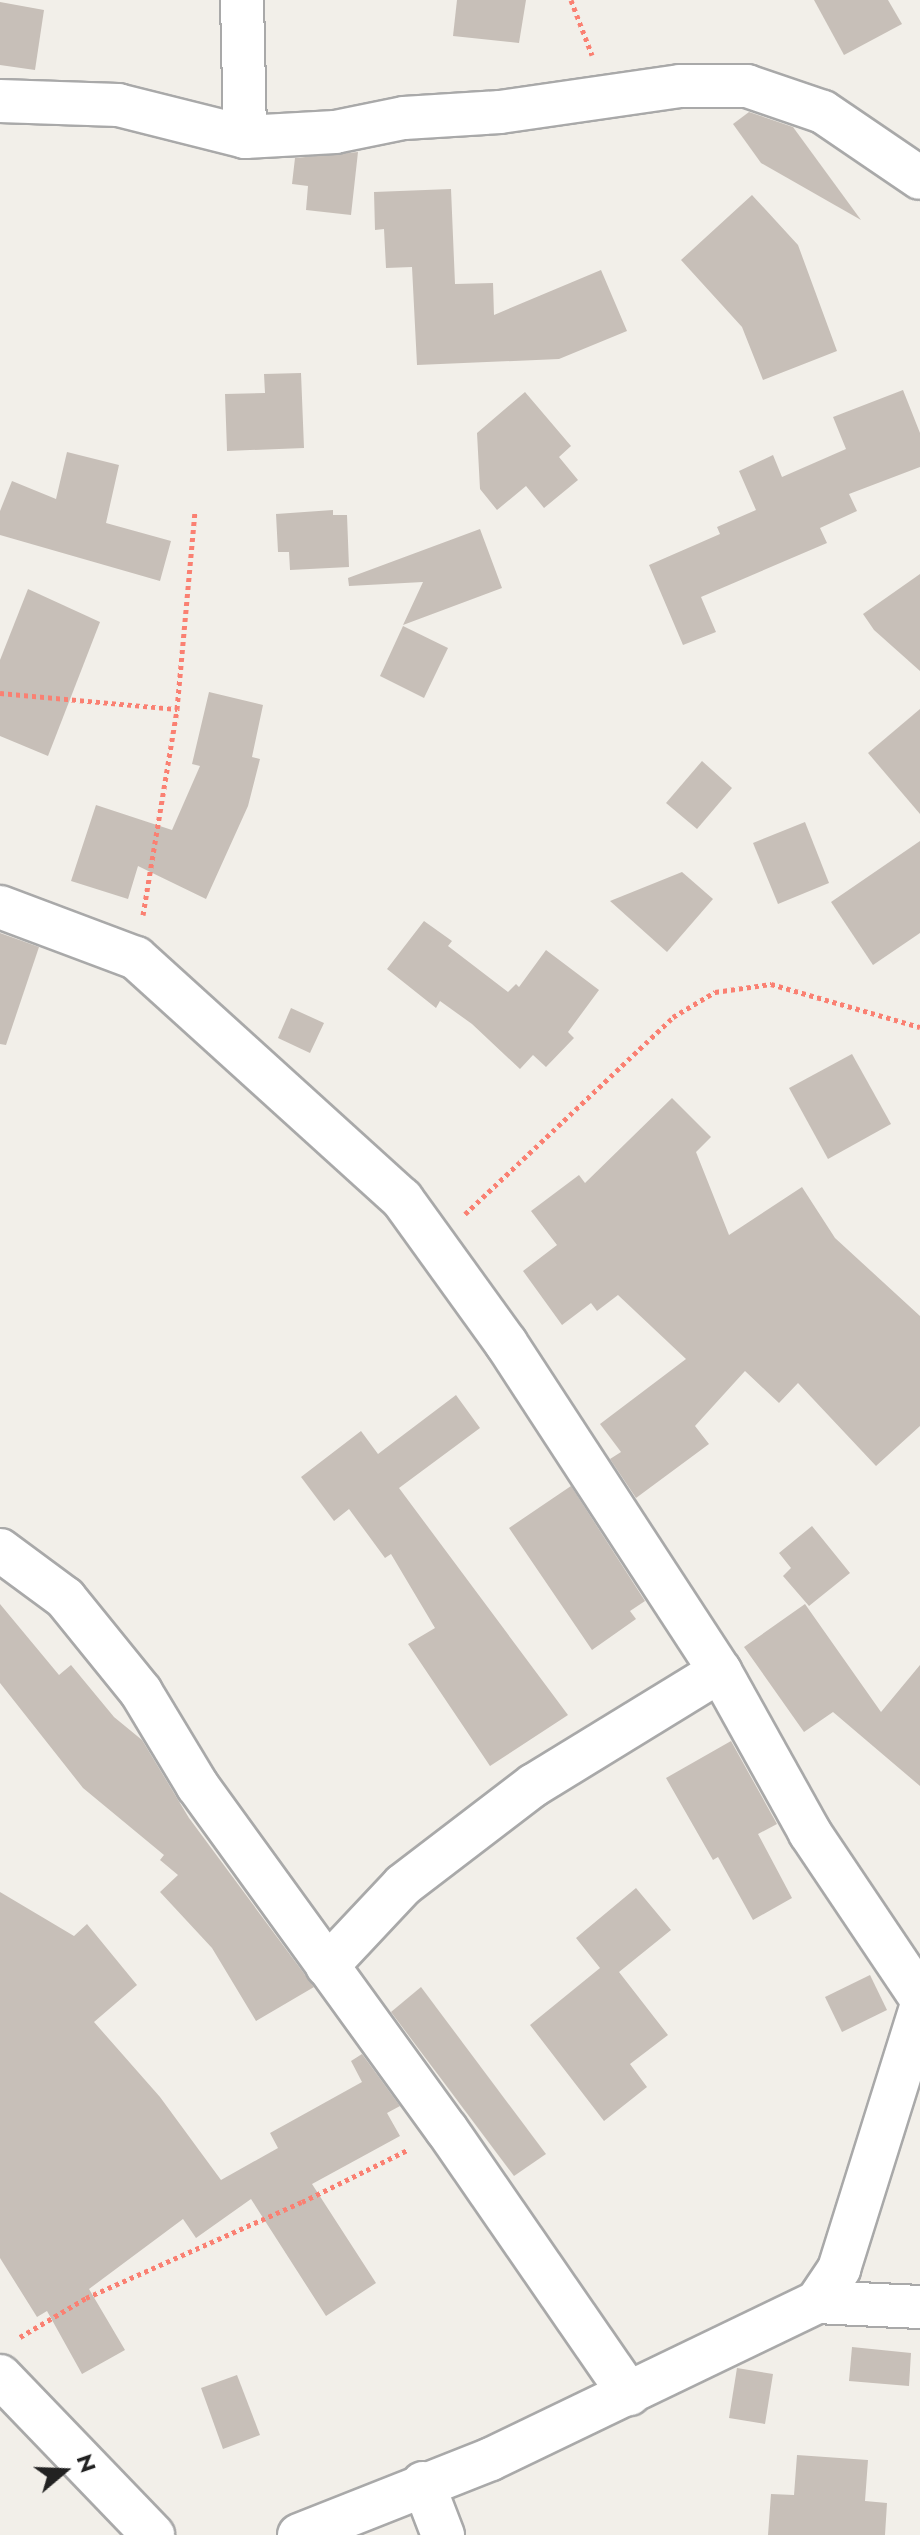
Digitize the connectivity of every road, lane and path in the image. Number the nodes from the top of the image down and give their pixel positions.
1 (242, 0) edge
2 (571, 0) edge
3 (611, 96) junction
4 (0, 101) edge
5 (245, 137) junction
6 (920, 178) edge
7 (195, 512) dead end
8 (0, 693) edge
9 (177, 709) junction
10 (0, 907) edge
11 (136, 958) junction
12 (920, 1027) edge
13 (436, 1243) junction
14 (0, 1550) edge
15 (720, 1671) junction
16 (327, 1966) junction
17 (920, 1997) edge
18 (920, 2010) edge
19 (447, 2130) junction
20 (817, 2302) junction
21 (920, 2307) edge
22 (6, 2359) edge
23 (629, 2394) junction
24 (423, 2483) junction
25 (153, 2535) edge
26 (299, 2535) edge
27 (443, 2535) edge

1 - 5 street
2 - 3 path
3 - 5 street
3 - 6 street
4 - 5 street
7 - 9 path
8 - 9 path
9 - 11 path
10 - 11 street
11 - 13 street
12 - 13 path
13 - 15 street
14 - 16 street
15 - 16 street
15 - 17 street
16 - 19 street
18 - 20 street
19 - 22 path
19 - 23 street
20 - 21 street
20 - 23 street
22 - 25 street
23 - 24 street
24 - 26 street
24 - 27 street

